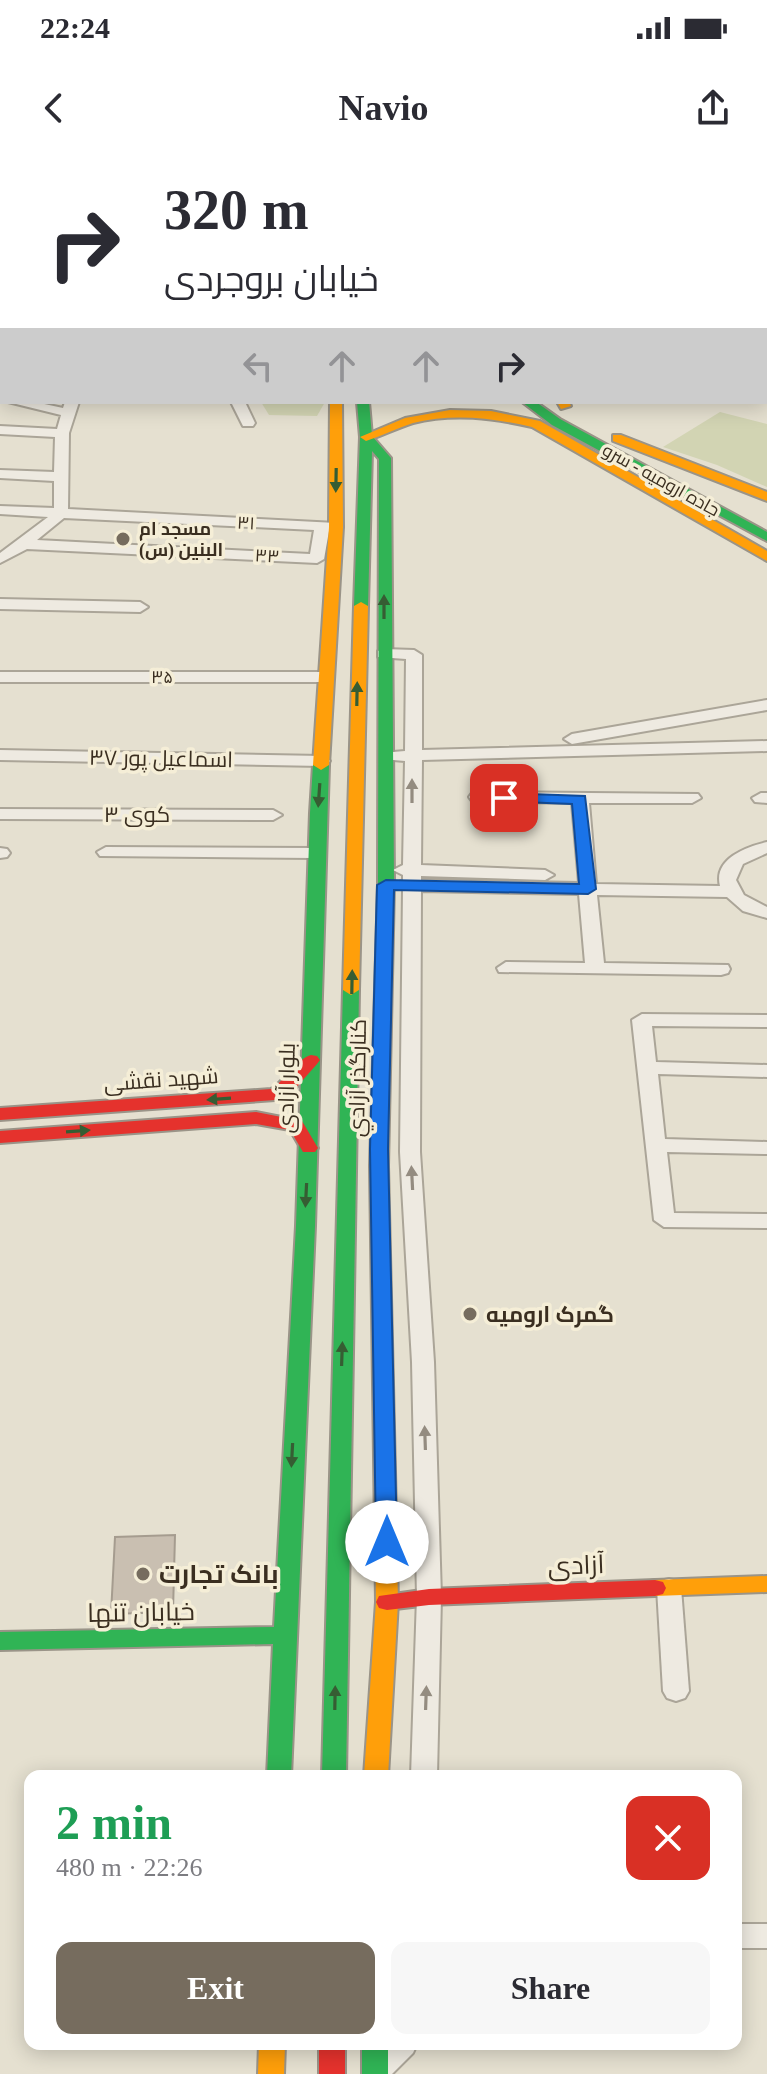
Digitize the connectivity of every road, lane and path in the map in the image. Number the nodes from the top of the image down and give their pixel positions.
1 (37, 404) edge
2 (239, 404) edge
3 (336, 404) edge
4 (363, 404) edge
5 (512, 404) edge
6 (539, 404) edge
7 (71, 407) edge
8 (561, 408) edge
9 (248, 423) dead end
10 (536, 424) junction
11 (0, 430) edge
12 (62, 433) junction
13 (366, 437) junction
14 (617, 438) junction
15 (0, 474) edge
16 (60, 477) junction
17 (767, 497) edge
18 (0, 510) edge
19 (61, 513) junction
20 (729, 518) junction
21 (767, 518) edge
22 (329, 527) junction
23 (767, 537) edge
24 (24, 544) junction
25 (767, 550) edge
26 (1, 557) edge
27 (767, 557) edge
28 (0, 604) edge
29 (140, 607) dead end
30 (384, 654) junction
31 (0, 677) edge
32 (324, 677) junction
33 (767, 705) edge
34 (708, 715) junction
35 (738, 746) junction
36 (767, 746) edge
37 (509, 750) junction
38 (0, 755) edge
39 (412, 755) junction
40 (383, 756) junction
41 (322, 761) junction
42 (478, 797) dead end
43 (692, 798) dead end
44 (580, 799) junction
45 (0, 814) edge
46 (273, 815) dead end
47 (767, 847) edge
48 (106, 852) dead end
49 (315, 853) junction
50 (354, 877) junction
51 (385, 878) junction
52 (413, 878) junction
53 (587, 883) junction
54 (728, 886) junction
55 (767, 913) edge
56 (506, 968) dead end
57 (595, 968) junction
58 (721, 969) dead end
59 (767, 1021) edge
60 (311, 1060) junction
61 (649, 1068) junction
62 (767, 1071) edge
63 (275, 1094) junction
64 (0, 1114) edge
65 (274, 1120) junction
66 (0, 1137) edge
67 (657, 1145) junction
68 (309, 1148) junction
69 (767, 1148) edge
70 (767, 1221) edge
71 (423, 1362) junction
72 (385, 1363) junction
73 (767, 1584) edge
74 (669, 1588) junction
75 (429, 1597) junction
76 (387, 1602) junction
77 (283, 1635) junction
78 (0, 1641) edge
79 (676, 1691) dead end
80 (279, 1770) edge
81 (334, 1770) edge
82 (376, 1770) edge
83 (424, 1770) edge
84 (742, 1936) edge
85 (767, 1936) edge
86 (272, 2050) edge
87 (332, 2050) edge
88 (394, 2050) edge
89 (375, 2063) edge
90 (271, 2074) edge
91 (332, 2074) edge

1 - 7 street
2 - 9 street
3 -> 22 main road, بلوار آزادی
4 - 13 main road
5 - 10 main road
6 - 8 main road
7 - 12 street
8 - 14 main road, جاده ارومیه - سرو
8 - 20 main road, جاده ارومیه - سرو
10 - 13 main road
10 - 27 main road
11 - 12 street
12 - 16 street
30 -> 13 main road, کنارگذر آزادي
50 -> 13 main road
14 - 17 main road
14 - 21 main road, جاده ارومیه - سرو
15 - 16 street
16 - 19 street
18 - 19 street, ۳۱
19 - 22 street, ۳۱
19 - 24 street
20 - 23 main road, جاده ارومیه - سرو
20 - 25 main road
22 - 24 street, ۳۳
22 - 32 main road, بلوار آزادی
24 - 26 street
28 - 29 street
30 - 39 street
30 - 40 main road, کنارگذر آزادي
31 - 32 street, ۳۵
32 - 41 main road, بلوار آزادی
33 - 34 street
34 - 35 street
34 - 37 street
35 - 36 street
35 - 37 street
37 - 39 street
38 - 41 street, اسماعیل پور ۳۷
39 - 40 street
52 -> 39 street
40 - 51 main road, کنارگذر آزادي
41 -> 49 main road, بلوار آزادی
42 - 44 street
43 - 44 street
44 - 53 street
45 - 46 street, کوی ۳
47 - 54 street
48 - 49 street
49 - 60 main road, بلوار آزادی
50 - 51 main road
81 -> 50 main road
51 - 52 street
51 - 72 main road, کنارگذر آزادي
52 - 53 street
71 -> 52 street
53 - 54 street
53 - 57 street
54 - 55 street
56 - 57 street
57 - 58 street
59 - 61 street
60 - 63 main road
60 - 68 main road, بلوار آزادی
61 - 62 street
61 - 67 street
63 -> 64 main road, شهید نقشی
63 - 65 main road
66 -> 65 main road, شهید نقشی
65 - 68 main road
67 - 69 street
67 - 70 street
68 -> 77 main road, بلوار آزادی
71 - 72 street
75 -> 71 street
72 - 76 main road, کنارگذر آزادي
73 - 74 main road, آزادی
74 - 75 main road, آزادی
74 - 79 street
75 - 76 main road, آزادی
83 -> 75 street
76 - 82 main road, کنارگذر آزادي
77 - 78 main road, خیابان تنها
77 - 80 main road, بلوار آزادی
84 - 85 street
86 - 90 main road
87 - 91 main road
88 - 89 street

